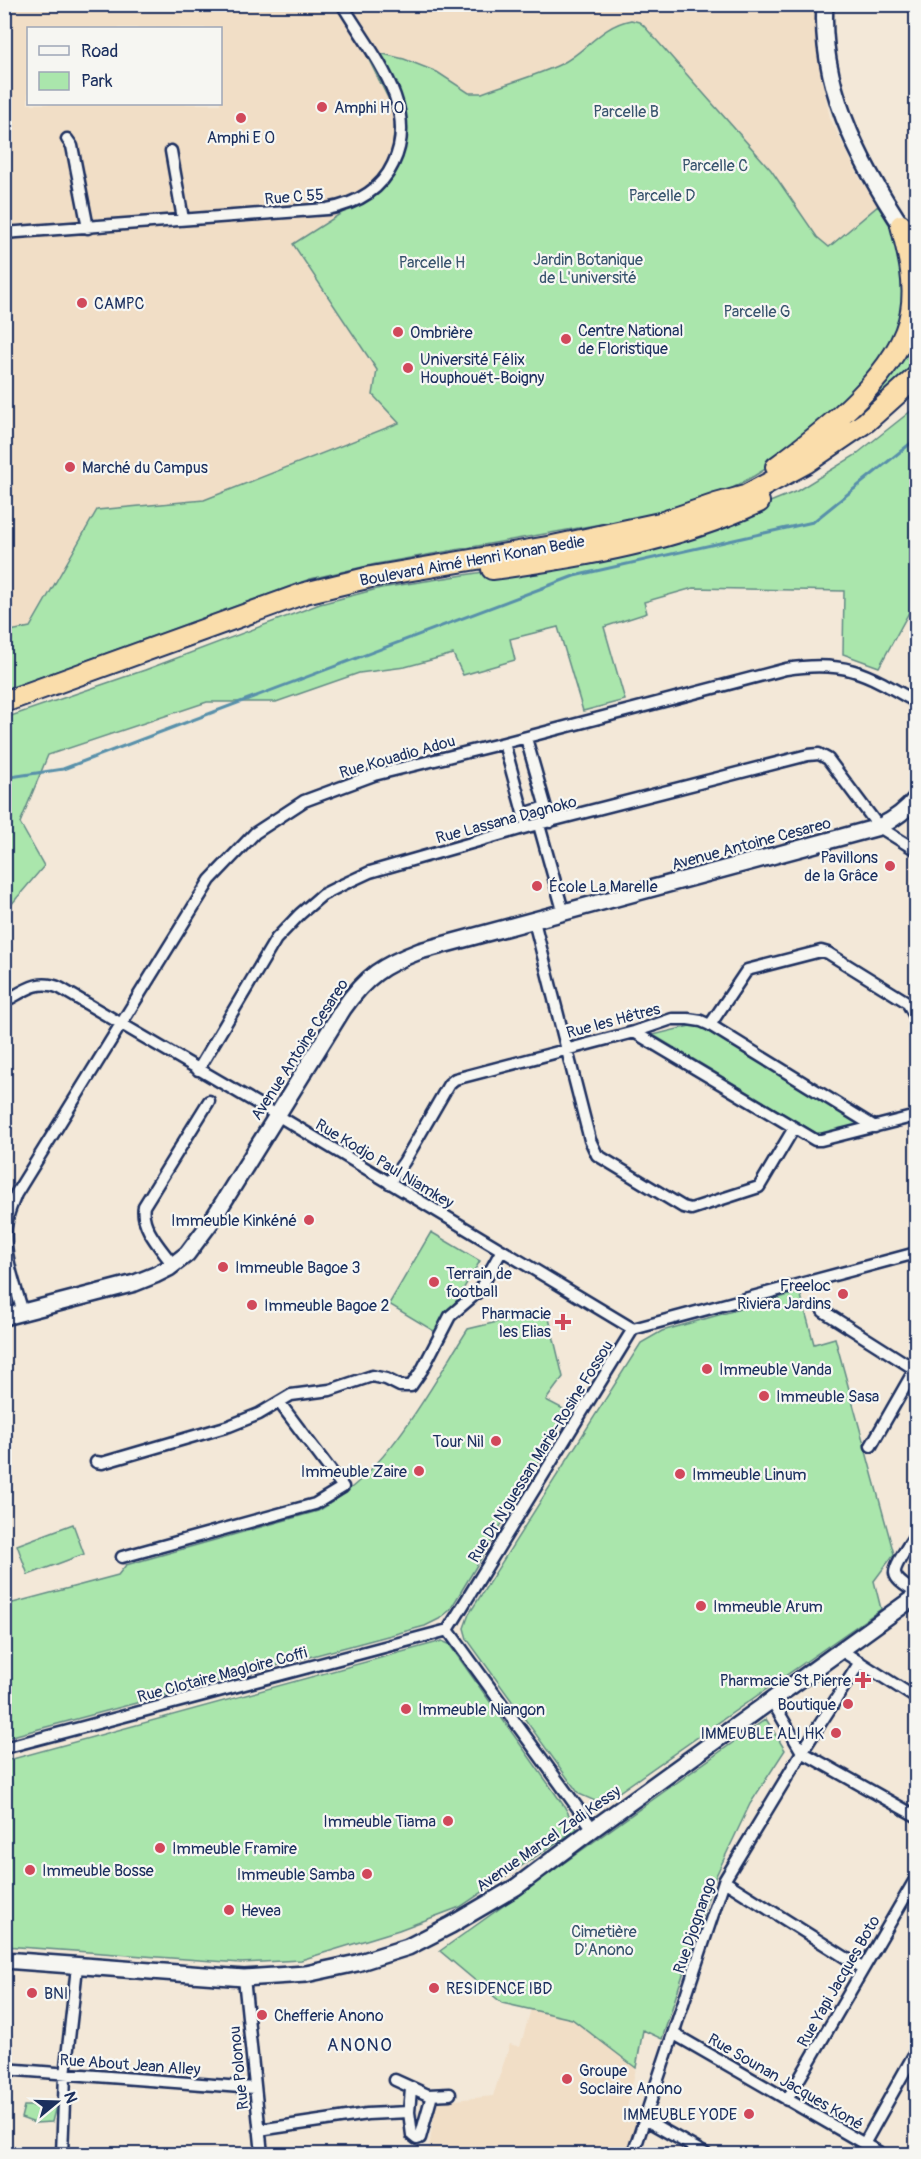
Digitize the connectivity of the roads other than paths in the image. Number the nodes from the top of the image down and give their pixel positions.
1 (342, 4) edge
2 (825, 4) edge
3 (67, 139) dead end
4 (171, 151) dead end
5 (183, 219) junction
6 (901, 225) junction
7 (88, 228) junction
8 (4, 233) edge
9 (916, 247) edge
10 (914, 310) edge
11 (916, 377) edge
12 (916, 396) edge
13 (716, 504) junction
14 (4, 702) edge
15 (916, 702) edge
16 (4, 714) edge
17 (526, 738) junction
18 (504, 743) junction
19 (916, 798) edge
20 (546, 807) junction
21 (524, 814) junction
22 (539, 824) junction
23 (879, 827) junction
24 (916, 850) edge
25 (564, 914) junction
26 (534, 921) junction
27 (4, 1002) edge
28 (916, 1018) edge
29 (120, 1023) junction
30 (710, 1025) junction
31 (634, 1032) junction
32 (567, 1049) junction
33 (198, 1070) junction
34 (209, 1101) dead end
35 (277, 1115) junction
36 (916, 1116) edge
37 (875, 1127) junction
38 (794, 1128) junction
39 (389, 1183) junction
40 (502, 1250) junction
41 (913, 1256) edge
42 (173, 1265) junction
43 (823, 1311) dead end
44 (23, 1312) junction
45 (4, 1317) edge
46 (633, 1329) junction
47 (916, 1370) edge
48 (279, 1402) junction
49 (871, 1446) dead end
50 (96, 1462) dead end
51 (916, 1533) edge
52 (122, 1557) dead end
53 (916, 1594) edge
54 (448, 1630) junction
55 (842, 1651) junction
56 (860, 1662) junction
57 (916, 1698) edge
58 (772, 1701) junction
59 (4, 1748) edge
60 (802, 1752) junction
61 (916, 1816) edge
62 (593, 1828) junction
63 (916, 1878) edge
64 (724, 1881) junction
65 (4, 1960) edge
66 (76, 1967) junction
67 (862, 1968) junction
68 (244, 1978) junction
69 (674, 2034) junction
70 (916, 2051) edge
71 (4, 2069) edge
72 (65, 2075) junction
73 (395, 2080) dead end
74 (254, 2088) junction
75 (411, 2089) junction
76 (450, 2094) dead end
77 (432, 2095) junction
78 (787, 2100) junction
79 (409, 2112) junction
80 (644, 2119) junction
81 (259, 2130) junction
82 (864, 2144) junction
83 (62, 2154) edge
84 (262, 2154) edge
85 (633, 2154) edge
86 (706, 2154) edge
87 (882, 2154) edge

1 - 5 street, Rue C 55
2 - 6 street
3 - 7 street
4 - 5 street
5 - 7 street, Rue C 55
6 - 9 street
6 - 10 highway
7 - 8 street, Rue C 55
10 - 13 highway
11 - 13 highway, Boulevard Aimé Henri Konan Bedie
12 - 16 highway, Boulevard Aimé Henri Konan Bedie
13 - 14 highway, Boulevard Aimé Henri Konan Bedie
15 - 17 street, Rue Kouadio Adou
17 - 18 street, Rue Kouadio Adou
17 - 20 street
18 - 21 street
18 - 29 street, Rue Kouadio Adou
19 - 23 street, Avenue Antoine Cesareo
20 - 21 street
20 - 22 street
21 - 22 street
22 - 23 street, Rue Lassana Dagnoko
22 - 25 street
22 - 33 street, Rue Lassana Dagnoko
23 - 24 street
23 - 25 street, Avenue Antoine Cesareo
25 - 26 street, Avenue Antoine Cesareo
26 - 32 street
26 - 35 street, Avenue Antoine Cesareo
27 - 29 street, Rue Kodjo Paul Niamkey
28 - 30 street
29 - 33 street, Rue Kodjo Paul Niamkey
29 - 44 street, Rue Kouadio Adou
30 - 31 street, Rue les Hêtres
30 - 37 street, Rue les Hêtres
31 - 32 street, Rue les Hêtres
31 - 38 street
32 - 38 street
32 - 39 street, Rue les Hêtres
33 - 35 street, Rue Kodjo Paul Niamkey
34 - 42 street
35 - 39 street, Rue Kodjo Paul Niamkey
35 - 42 street, Avenue Antoine Cesareo
36 - 37 street
37 - 38 street
39 - 40 street, Rue Kodjo Paul Niamkey
40 - 46 street, Rue Kodjo Paul Niamkey
40 - 48 street
41 - 46 street, Rue Dr N'guessan Marie-Rosine Fossou
42 - 44 street, Avenue Antoine Cesareo
43 - 47 street
44 - 45 street, Avenue Antoine Cesareo
46 - 54 street, Rue Dr N'guessan Marie-Rosine Fossou
47 - 49 street
48 - 50 street
48 - 52 street
51 - 53 street
53 - 55 street, Avenue Marcel Zadi Kessy
54 - 59 street, Rue Clotaire Magloire Coffi
54 - 62 street
55 - 56 street
55 - 58 street, Avenue Marcel Zadi Kessy
56 - 57 street
56 - 60 street, Rue Djognango
58 - 60 street
58 - 62 street, Avenue Marcel Zadi Kessy
60 - 61 street
60 - 64 street, Rue Djognango
62 - 68 street, Avenue Marcel Zadi Kessy
63 - 67 street, Rue Yapi Jacques Boto
64 - 67 street
64 - 69 street, Rue Djognango
65 - 66 street, Avenue Marcel Zadi Kessy
66 - 68 street, Avenue Marcel Zadi Kessy
66 - 72 street
67 - 78 street, Rue Yapi Jacques Boto
68 - 74 street, Rue Polonou
69 - 78 street, Rue Sounan Jacques Koné
69 - 80 street, Rue Djognango
70 - 82 street
71 - 72 street, Rue About Jean Alley
72 - 74 street, Rue About Jean Alley
72 - 83 street
73 - 75 street
74 - 81 street, Rue Polonou
75 - 77 street
75 - 79 street
76 - 77 street
77 - 79 street
78 - 82 street, Rue Sounan Jacques Koné
79 - 81 street
80 - 85 street, Rue Djognango
80 - 86 street
81 - 84 street, Rue Polonou
82 - 87 street, Rue Sounan Jacques Koné

